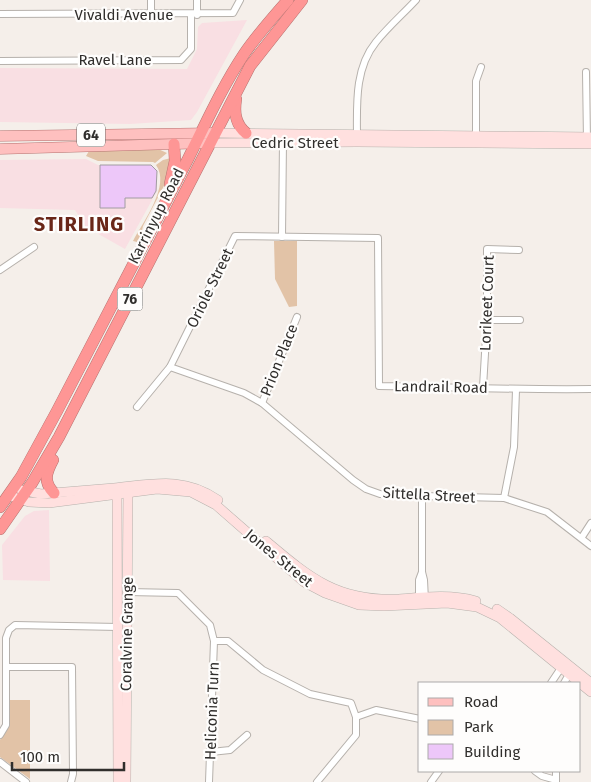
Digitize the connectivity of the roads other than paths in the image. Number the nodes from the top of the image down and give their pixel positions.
1 (151, 0) edge
2 (196, 0) edge
3 (240, 0) edge
4 (288, 0) edge
5 (302, 0) edge
6 (416, 0) edge
7 (0, 14) edge
8 (151, 15) junction
9 (194, 15) junction
10 (0, 60) edge
11 (481, 67) dead end
12 (586, 72) dead end
13 (240, 86) junction
14 (200, 132) junction
15 (246, 133) junction
16 (0, 136) edge
17 (82, 136) junction
18 (213, 138) junction
19 (283, 138) junction
20 (357, 139) junction
21 (476, 140) junction
22 (589, 140) edge
23 (174, 144) junction
24 (196, 144) junction
25 (82, 148) junction
26 (0, 149) edge
27 (163, 208) junction
28 (282, 237) junction
29 (378, 238) joint
30 (34, 247) dead end
31 (519, 250) dead end
32 (0, 270) edge
33 (297, 316) dead end
34 (487, 320) junction
35 (520, 320) dead end
36 (170, 367) junction
37 (483, 387) junction
38 (591, 389) edge
39 (516, 390) junction
40 (262, 403) junction
41 (138, 407) dead end
42 (58, 437) junction
43 (128, 490) junction
44 (11, 491) junction
45 (118, 491) junction
46 (54, 493) junction
47 (24, 496) junction
48 (422, 496) junction
49 (504, 498) junction
50 (0, 507) edge
51 (591, 523) edge
52 (0, 529) edge
53 (582, 537) junction
54 (591, 546) edge
55 (128, 592) junction
56 (422, 601) junction
57 (119, 627) junction
58 (214, 641) junction
59 (6, 667) junction
60 (567, 668) junction
61 (552, 682) edge
62 (564, 682) edge
63 (591, 683) edge
64 (591, 692) edge
65 (356, 717) junction
66 (418, 719) edge
67 (0, 735) edge
68 (247, 736) dead end
69 (211, 752) junction
70 (0, 762) edge
71 (536, 772) edge
72 (556, 781) edge
73 (26, 782) edge
74 (70, 782) edge
75 (118, 782) edge
76 (126, 782) edge
77 (209, 782) edge
78 (317, 782) edge

1 - 8 street
2 - 9 street, Ravel Lane
3 - 9 street, Vivaldi Avenue
4 - 14 highway, Karrinyup Road / 76
5 - 13 highway, Karrinyup Road / 76
6 - 20 street
7 - 8 street, Vivaldi Avenue
8 - 9 street, Vivaldi Avenue
9 - 10 street, Ravel Lane
11 - 21 street
12 - 22 street
13 - 15 highway
13 - 18 highway, Karrinyup Road / 76
14 - 17 main road, Cedric Street / 64
14 - 18 main road, Cedric Street / 64
14 - 24 highway, Karrinyup Road / 76
15 - 18 street, Cedric Street / 64
15 - 19 street, Cedric Street / 64
16 - 17 main road, Cedric Street / 64
17 - 25 main road
18 - 19 street, Cedric Street / 64
18 - 24 main road, Cedric Street / 64
18 - 42 highway, Karrinyup Road / 76
19 - 20 street, Cedric Street / 64
19 - 28 street
20 - 21 street, Cedric Street / 64
21 - 22 street, Cedric Street / 64
23 - 24 main road, Cedric Street / 64
23 - 25 main road, Cedric Street / 64
23 - 27 highway
24 - 27 highway, Karrinyup Road / 76
25 - 26 main road, Cedric Street / 64
27 - 44 highway, Karrinyup Road / 76
28 - 29 street, Oriole Street
28 - 36 street, Oriole Street
29 - 37 street, Landrail Road
30 - 32 street
31 - 34 street, Lorikeet Court
33 - 40 street, Prion Place
34 - 35 street
34 - 37 street, Lorikeet Court
36 - 40 street, Sittella Street
36 - 41 street, Oriole Street
37 - 39 street, Landrail Road
38 - 39 street, Landrail Road
39 - 49 street
40 - 48 street, Sittella Street
42 - 46 highway
42 - 47 highway, Karrinyup Road / 76
43 - 45 street, Jones Street
43 - 55 street, Coralvine Grange
43 - 56 street, Jones Street
44 - 47 street, Jones Street
44 - 50 highway, Karrinyup Road / 76
45 - 46 street, Jones Street
45 - 47 street, Jones Street
45 - 57 street, Coralvine Grange
46 - 47 street, Jones Street
47 - 52 highway, Karrinyup Road / 76
48 - 49 street, Sittella Street
48 - 56 street
49 - 53 street, Sittella Street
51 - 53 street
53 - 54 street, Sittella Street
55 - 58 street
55 - 76 street, Coralvine Grange
56 - 60 street, Jones Street
57 - 59 street
57 - 75 street, Coralvine Grange
58 - 65 street
58 - 69 street, Heliconia Turn
59 - 67 street
59 - 74 street
60 - 61 street
60 - 62 street
60 - 63 street, Jones Street
60 - 64 street, Jones Street
65 - 66 street
65 - 78 street
68 - 69 street
69 - 77 street, Heliconia Turn
70 - 73 street
71 - 72 street

